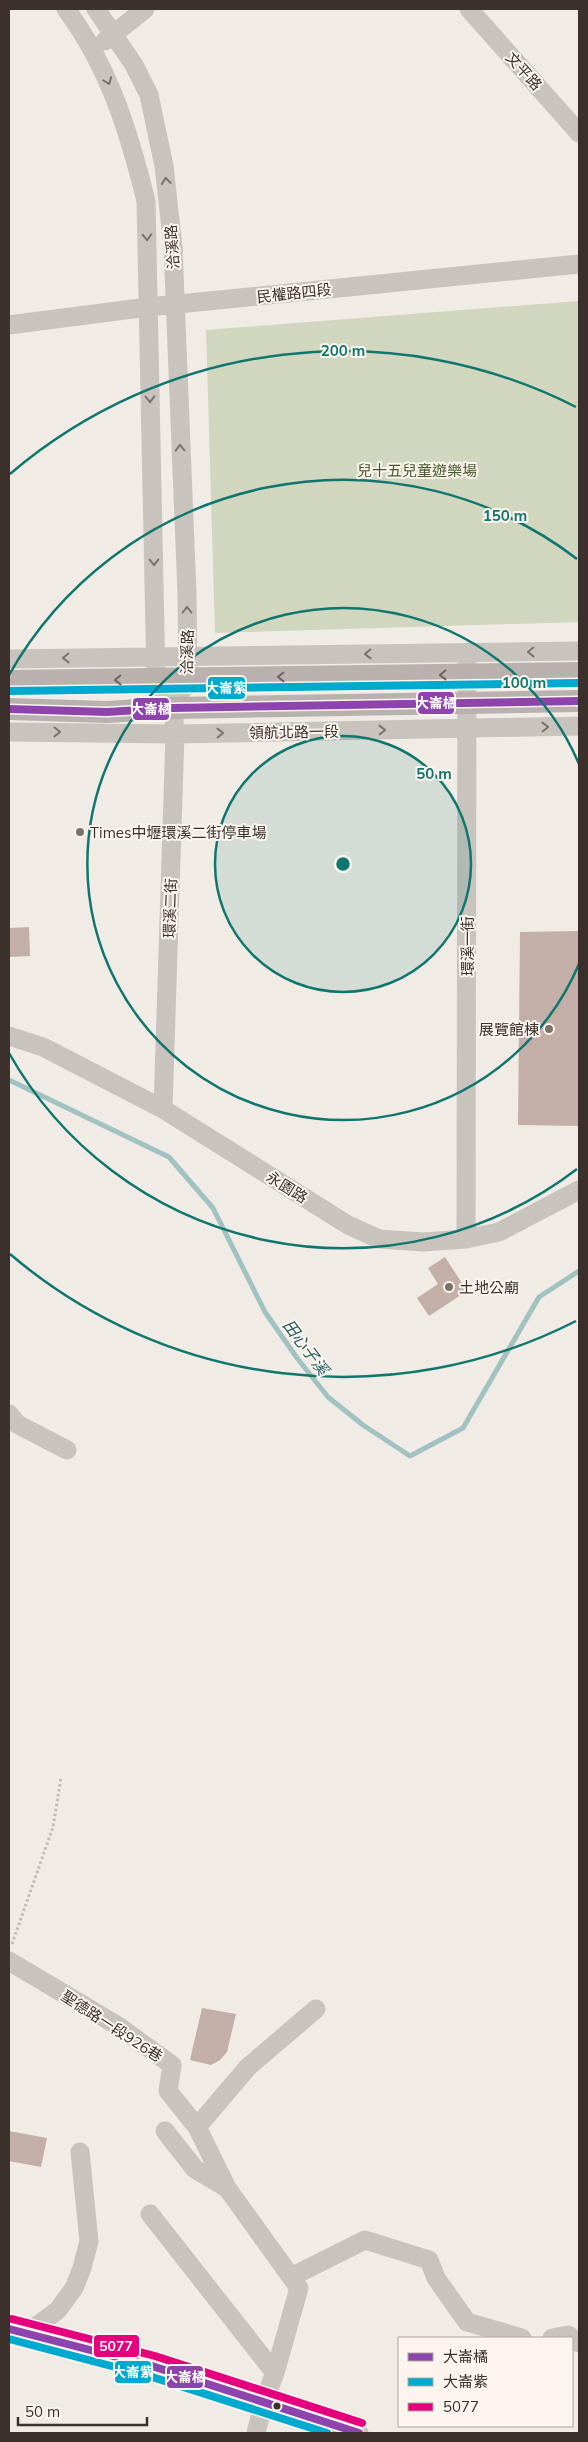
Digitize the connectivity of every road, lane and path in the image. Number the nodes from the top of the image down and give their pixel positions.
1 (66, 9) edge
2 (96, 9) edge
3 (145, 9) edge
4 (469, 9) edge
5 (115, 35) junction
6 (92, 49) junction
7 (579, 133) edge
8 (579, 264) edge
9 (175, 305) junction
10 (148, 306) junction
11 (9, 325) edge
12 (579, 651) edge
13 (156, 656) junction
14 (187, 656) junction
15 (9, 659) edge
16 (468, 663) junction
17 (579, 673) edge
18 (156, 679) junction
19 (188, 679) junction
20 (9, 681) edge
21 (579, 701) edge
22 (468, 703) junction
23 (172, 708) junction
24 (9, 709) edge
25 (579, 726) edge
26 (468, 728) junction
27 (9, 732) edge
28 (175, 734) junction
29 (9, 1036) edge
30 (163, 1109) junction
31 (579, 1190) edge
32 (466, 1239) junction
33 (9, 1414) edge
34 (67, 1450) dead end
35 (61, 1778) dead end
36 (9, 1952) edge
37 (9, 1961) edge
38 (316, 2009) dead end
39 (197, 2127) junction
40 (165, 2131) dead end
41 (80, 2152) dead end
42 (227, 2188) junction
43 (150, 2214) dead end
44 (291, 2277) junction
45 (18, 2332) edge
46 (519, 2337) edge
47 (557, 2337) edge
48 (571, 2337) edge
49 (275, 2373) junction
50 (264, 2401) junction
51 (256, 2433) edge
52 (359, 2433) edge

1 - 6 street, 洽溪路
2 - 5 street, 洽溪路
3 - 5 street
4 - 7 street, 文平路
5 - 6 street
9 -> 5 street, 洽溪路
6 -> 10 street, 洽溪路
8 - 9 street, 民權路四段
9 - 10 street, 民權路四段
14 -> 9 street, 洽溪路
10 - 11 street, 民權路四段
10 -> 13 street, 洽溪路
12 -> 16 street
13 - 14 street
13 -> 15 street
13 - 18 street, 洽溪路
16 -> 14 street
14 - 19 street, 洽溪路
16 - 17 main road
16 -> 19 main road
16 - 22 street, 環溪一街
18 - 19 main road
18 -> 20 main road
18 - 23 street, 洽溪路
19 - 23 street, 洽溪路
21 - 22 main road, 領航北路一段
22 - 23 main road, 領航北路一段
22 - 26 street, 環溪一街
23 - 24 main road, 領航北路一段
23 - 28 street, 環溪二街
26 -> 25 street, 領航北路一段
28 -> 26 street, 領航北路一段
26 - 32 street, 環溪一街
27 -> 28 street, 領航北路一段
28 - 30 street, 環溪二街
29 - 30 street, 永園路
30 - 32 street, 永園路
31 - 32 street, 永園路
33 - 34 street
35 - 36 path
37 - 39 street, 聖德路一段926巷
38 - 39 street
39 - 42 street, 聖德路一段926巷
40 - 42 street, 聖德路一段926巷
41 - 45 street
42 - 44 street, 聖德路一段926巷
43 - 49 street
44 - 46 street
44 - 49 street, 聖德路一段926巷
45 - 50 street
47 - 48 street
49 - 50 street, 聖德路一段926巷
50 - 51 street, 聖德路一段926巷
50 - 52 street

